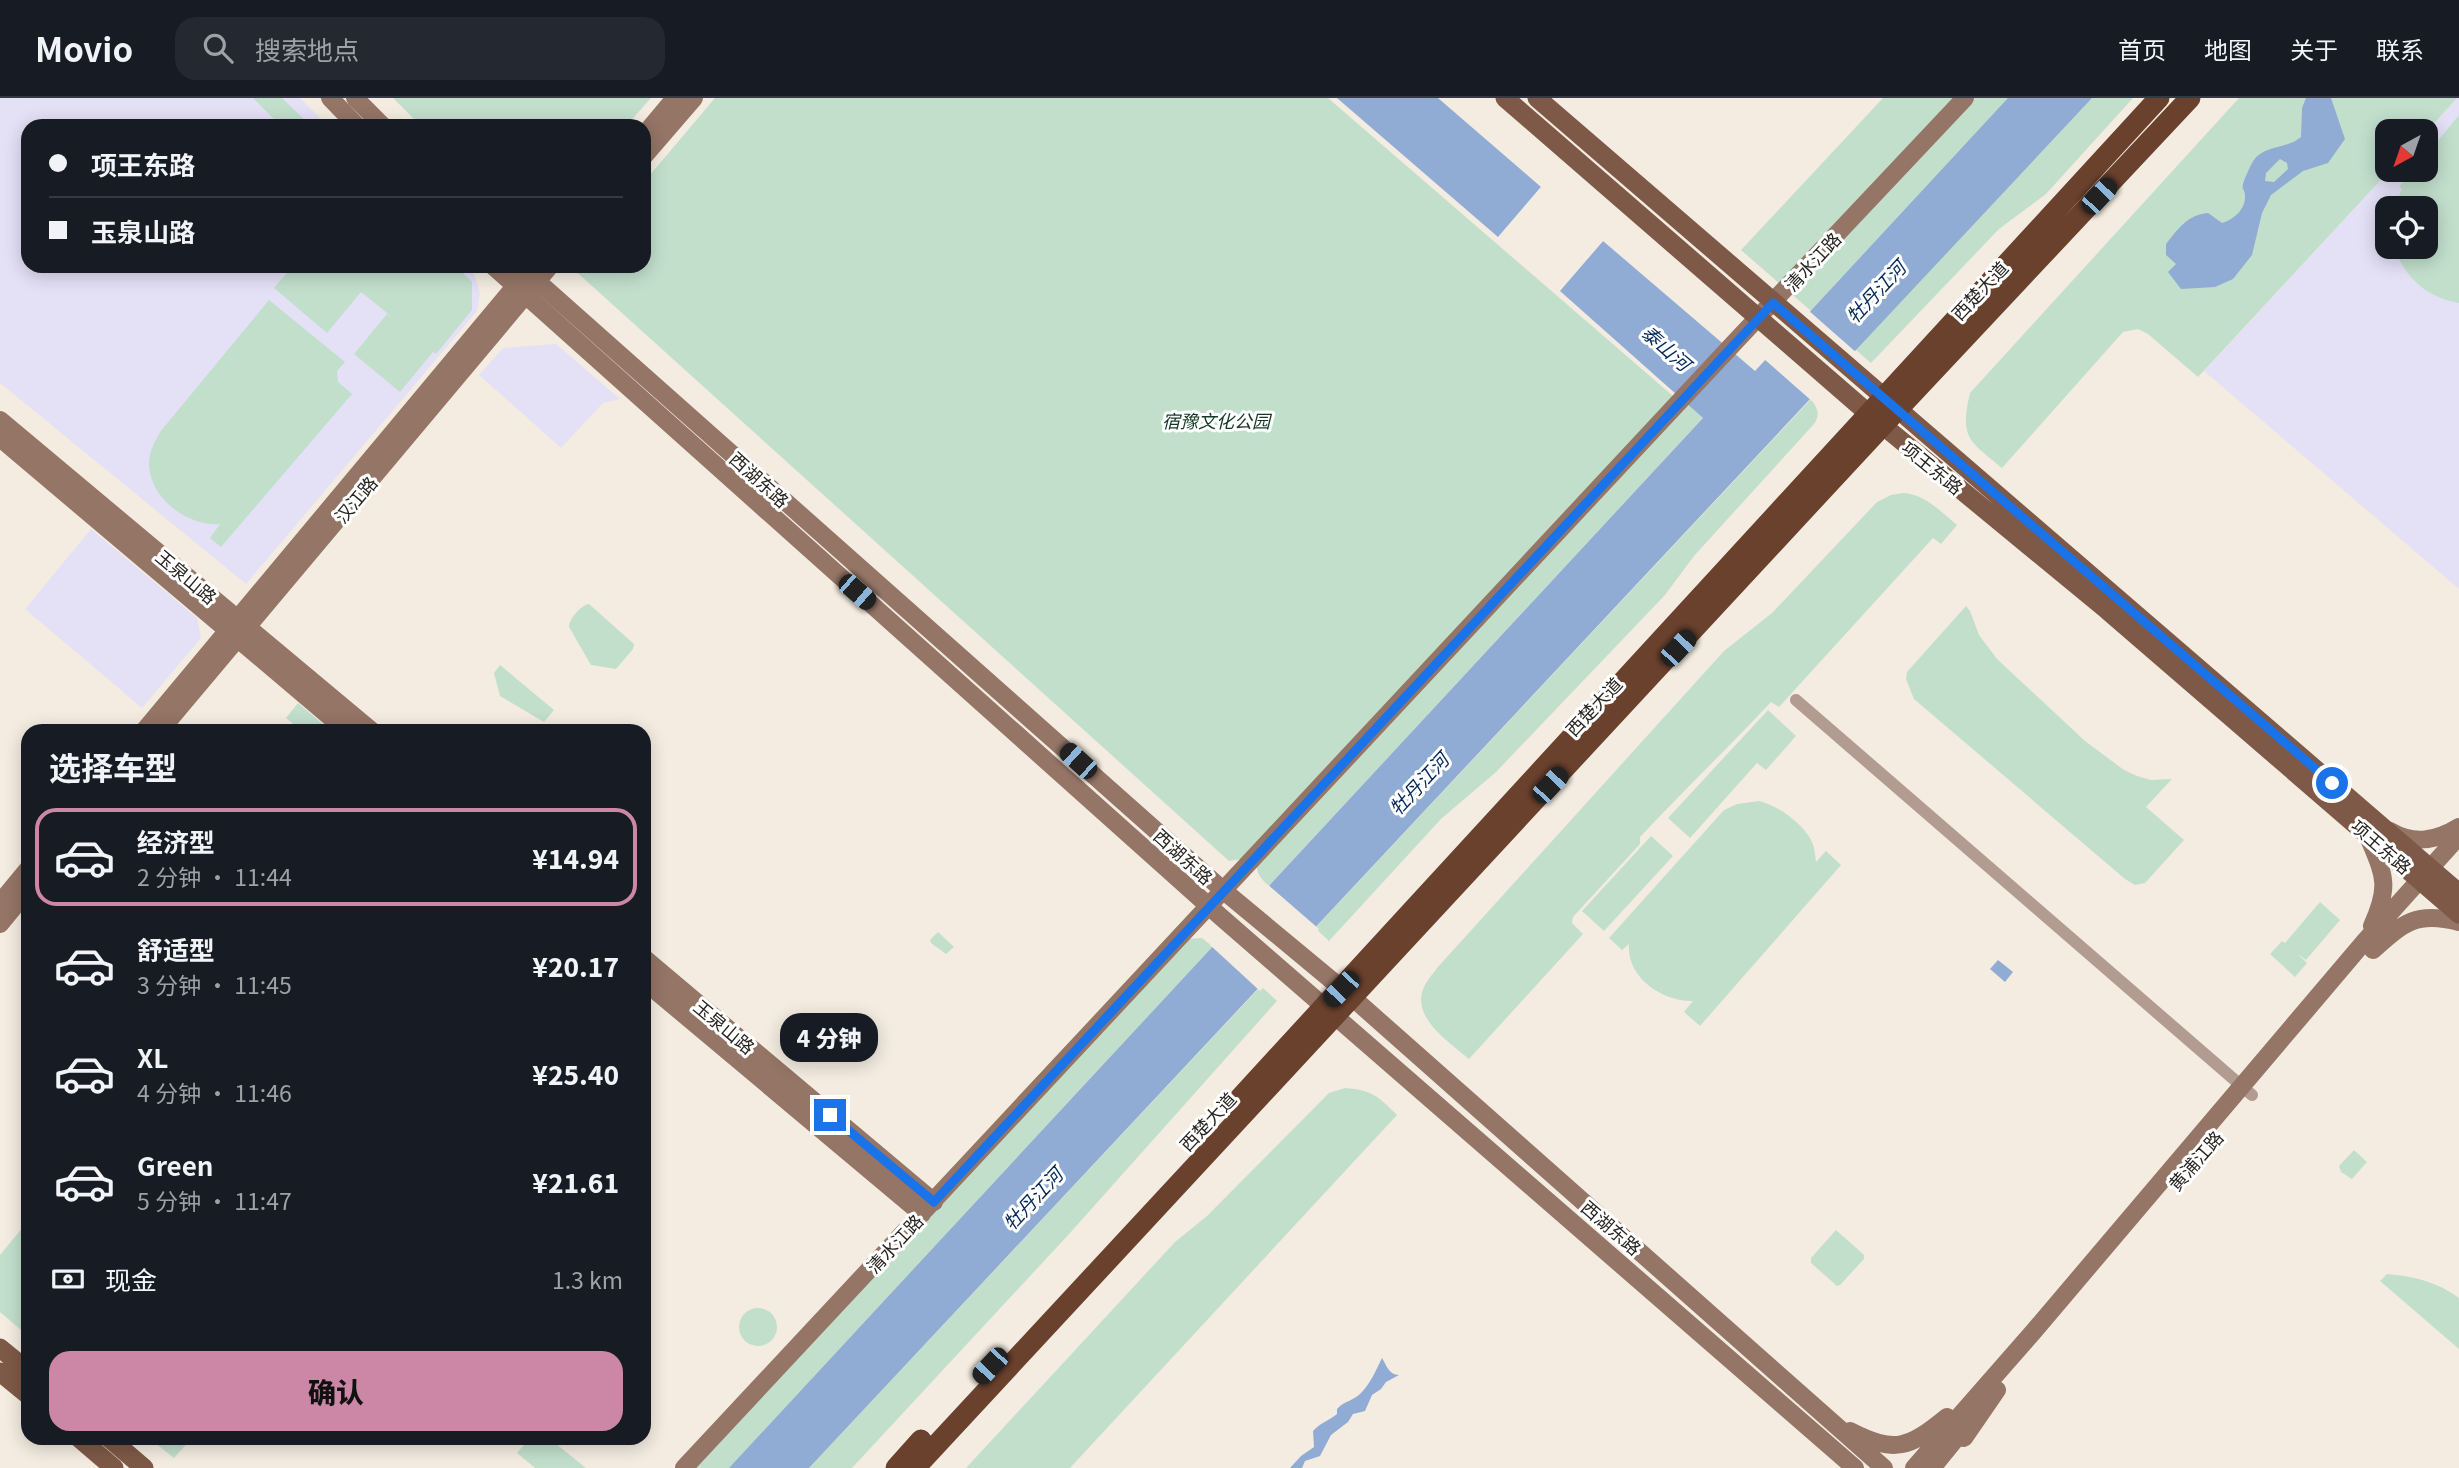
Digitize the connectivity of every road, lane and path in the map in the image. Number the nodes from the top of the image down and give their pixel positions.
1 (330, 98) edge
2 (355, 98) edge
3 (675, 98) edge
4 (694, 98) edge
5 (1505, 98) edge
6 (1537, 98) edge
7 (1965, 98) edge
8 (2159, 98) edge
9 (2190, 98) edge
10 (350, 119) edge
11 (376, 119) edge
12 (651, 127) edge
13 (651, 148) edge
14 (501, 273) edge
15 (528, 273) edge
16 (531, 273) edge
17 (520, 291) junction
18 (1773, 303) junction
19 (1758, 318) junction
20 (1883, 412) junction
21 (0, 420) edge
22 (0, 439) edge
23 (238, 629) junction
24 (1796, 700) dead end
25 (150, 724) edge
26 (165, 724) edge
27 (339, 724) edge
28 (363, 724) edge
29 (2459, 827) edge
30 (2373, 829) junction
31 (2459, 836) edge
32 (2459, 853) edge
33 (21, 878) edge
34 (2430, 878) junction
35 (2459, 893) edge
36 (1230, 896) junction
37 (21, 898) edge
38 (0, 903) edge
39 (1215, 912) junction
40 (2459, 914) edge
41 (2459, 922) edge
42 (0, 923) edge
43 (2369, 946) junction
44 (651, 964) edge
45 (651, 987) edge
46 (1347, 994) junction
47 (1329, 1012) junction
48 (2247, 1091) junction
49 (928, 1208) junction
50 (0, 1348) edge
51 (21, 1365) edge
52 (0, 1372) edge
53 (1993, 1387) junction
54 (21, 1389) edge
55 (1810, 1402) junction
56 (1798, 1419) junction
57 (87, 1445) edge
58 (116, 1445) edge
59 (114, 1468) edge
60 (144, 1468) edge
61 (684, 1468) edge
62 (895, 1468) edge
63 (915, 1468) edge
64 (1845, 1468) edge
65 (1855, 1468) edge
66 (1884, 1468) edge
67 (1914, 1468) edge
68 (1932, 1468) edge
69 (1947, 1468) edge

1 - 10 street
2 - 11 street
3 - 12 street
4 - 13 street
5 - 19 main road, 项王东路
6 - 18 main road, 项王东路
7 - 18 street, 清水江路
8 - 20 highway, 西楚大道
9 - 20 highway, 西楚大道
14 - 17 street, 西湖东路
15 - 17 street, 汉江路
16 - 36 street, 西湖东路
17 - 23 street, 汉江路
17 - 39 street, 西湖东路
18 - 19 street, 清水江路
18 - 20 main road, 项王东路
19 - 20 main road, 项王东路
19 - 36 street, 清水江路
20 - 30 main road, 项王东路
20 - 46 highway, 西楚大道
21 - 23 street, 玉泉山路
22 - 23 street, 玉泉山路
23 - 25 street, 汉江路
23 - 26 street, 汉江路
23 - 27 street, 玉泉山路
23 - 28 street, 玉泉山路
24 - 48 street
29 - 30 street
30 - 34 main road, 项王东路
30 - 43 street
31 - 34 street
32 - 34 street, 黄浦江路
33 - 38 street
34 - 35 main road, 项王东路
34 - 40 main road, 项王东路
34 - 43 street, 黄浦江路
36 - 39 street, 清水江路
36 - 46 street, 西湖东路
37 - 42 street
39 - 47 street, 西湖东路
39 - 49 street, 清水江路
41 - 43 street
43 - 48 street, 黄浦江路
44 - 49 street, 玉泉山路
45 - 49 street, 玉泉山路
46 - 47 highway, 西楚大道
46 - 55 street, 西湖东路
47 - 56 street, 西湖东路
47 - 62 highway, 西楚大道
47 - 63 highway, 西楚大道
48 - 53 street, 黄浦江路
49 - 61 street, 清水江路
50 - 51 main road
52 - 54 main road
53 - 55 street
53 - 67 street, 黄浦江路
53 - 68 street, 黄浦江路
53 - 69 street
55 - 66 street, 西湖东路
56 - 64 street
56 - 65 street, 西湖东路
57 - 59 main road
58 - 60 main road

